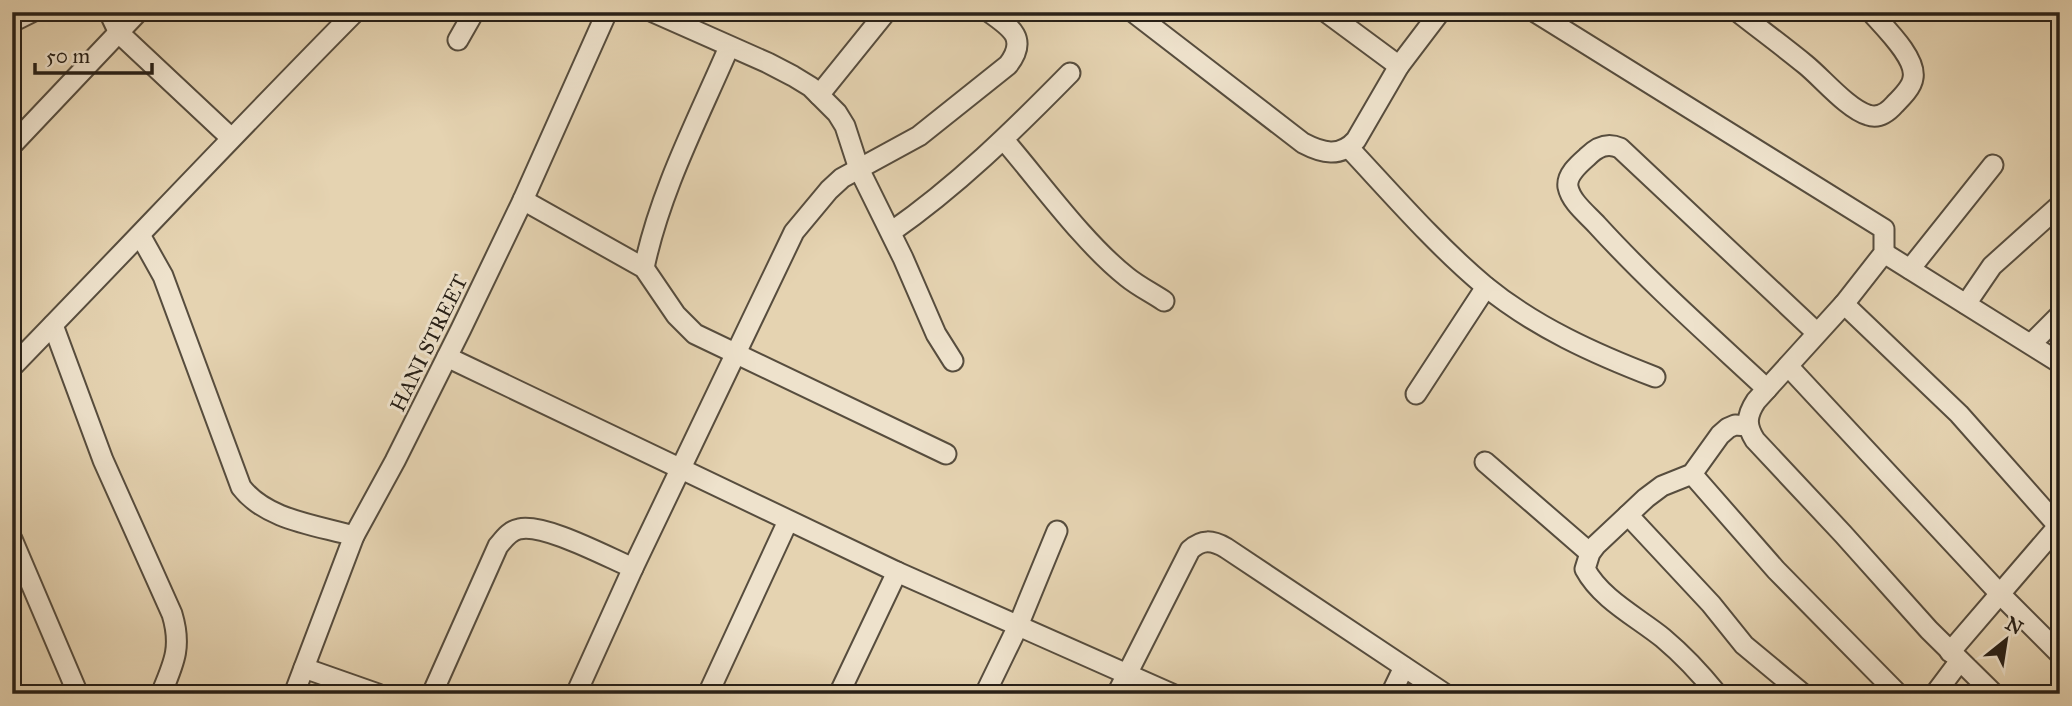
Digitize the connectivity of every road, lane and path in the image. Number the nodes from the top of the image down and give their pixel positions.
1 (32, 12) edge
2 (109, 12) edge
3 (138, 12) edge
4 (355, 12) edge
5 (474, 12) edge
6 (607, 12) edge
7 (653, 12) edge
8 (886, 12) edge
9 (989, 12) edge
10 (1133, 12) edge
11 (1326, 12) edge
12 (1440, 12) edge
13 (1535, 12) edge
14 (1738, 12) edge
15 (1871, 12) edge
16 (12, 22) edge
17 (119, 33) junction
18 (458, 40) dead end
19 (729, 47) junction
20 (1399, 66) junction
21 (1070, 73) dead end
22 (819, 95) junction
23 (230, 137) junction
24 (1004, 140) junction
25 (12, 145) edge
26 (1349, 148) junction
27 (1993, 164) dead end
28 (859, 169) junction
29 (523, 200) junction
30 (2060, 205) edge
31 (891, 232) junction
32 (140, 235) junction
33 (1884, 253) junction
34 (644, 268) junction
35 (1910, 269) junction
36 (1486, 287) junction
37 (1164, 301) dead end
38 (1844, 304) junction
39 (1966, 304) junction
40 (2060, 315) edge
41 (53, 325) junction
42 (1816, 333) junction
43 (2031, 344) junction
44 (737, 355) junction
45 (447, 357) junction
46 (953, 360) dead end
47 (2060, 363) edge
48 (1788, 366) junction
49 (12, 367) edge
50 (1655, 377) dead end
51 (1767, 389) junction
52 (1416, 394) dead end
53 (1748, 426) junction
54 (946, 454) dead end
55 (1485, 462) dead end
56 (681, 467) junction
57 (1692, 474) junction
58 (1628, 515) junction
59 (789, 521) junction
60 (2059, 526) edge
61 (1057, 531) dead end
62 (354, 536) junction
63 (12, 539) edge
64 (1590, 553) junction
65 (633, 568) junction
66 (897, 572) junction
67 (2001, 595) junction
68 (1018, 626) junction
69 (2060, 653) edge
70 (1955, 657) junction
71 (1404, 667) junction
72 (304, 668) junction
73 (1126, 672) junction
74 (78, 694) edge
75 (161, 694) edge
76 (294, 694) edge
77 (378, 694) edge
78 (432, 694) edge
79 (576, 694) edge
80 (708, 694) edge
81 (839, 694) edge
82 (985, 694) edge
83 (1117, 694) edge
84 (1172, 694) edge
85 (1391, 694) edge
86 (1446, 694) edge
87 (1717, 694) edge
88 (1803, 694) edge
89 (1898, 694) edge
90 (1935, 694) edge
91 (1994, 694) edge

1 - 16 street
2 - 17 street
3 - 17 street
4 - 23 street
5 - 18 street
6 - 29 street, HANI STREET
7 - 19 street
8 - 22 street
9 - 28 street
10 - 26 street
11 - 20 street
12 - 20 street
13 - 33 street
14 - 15 street
17 - 23 street
17 - 25 street
19 - 22 street
19 - 34 street
20 - 26 street
21 - 24 street
22 - 28 street
23 - 32 street
24 - 31 street
24 - 37 street
26 - 36 street
27 - 35 street
28 - 31 street
28 - 44 street
29 - 34 street
29 - 45 street, HANI STREET
30 - 39 street
31 - 46 street
32 - 41 street
32 - 62 street
33 - 35 street
33 - 38 street
34 - 44 street
35 - 39 street
36 - 50 street
36 - 52 street
38 - 42 street
38 - 60 street
39 - 43 street
40 - 43 street
41 - 49 street
41 - 75 street
42 - 48 street
42 - 51 street
43 - 47 street
44 - 54 street
44 - 56 street
45 - 56 street
45 - 62 street, HANI STREET
48 - 51 street
48 - 67 street
51 - 53 street
53 - 57 street
53 - 70 street
55 - 64 street
56 - 59 street
56 - 65 street
57 - 58 street
57 - 89 street
58 - 64 street
58 - 88 street
59 - 66 street
59 - 80 street
60 - 67 street
61 - 68 street
62 - 72 street, HANI STREET
63 - 74 street
64 - 87 street
65 - 78 street
65 - 79 street
66 - 68 street
66 - 81 street
67 - 69 street
67 - 70 street
68 - 73 street
68 - 82 street
70 - 90 street
70 - 91 street
71 - 73 street
71 - 85 street
71 - 86 street
72 - 76 street, HANI STREET
72 - 77 street
73 - 83 street
73 - 84 street

